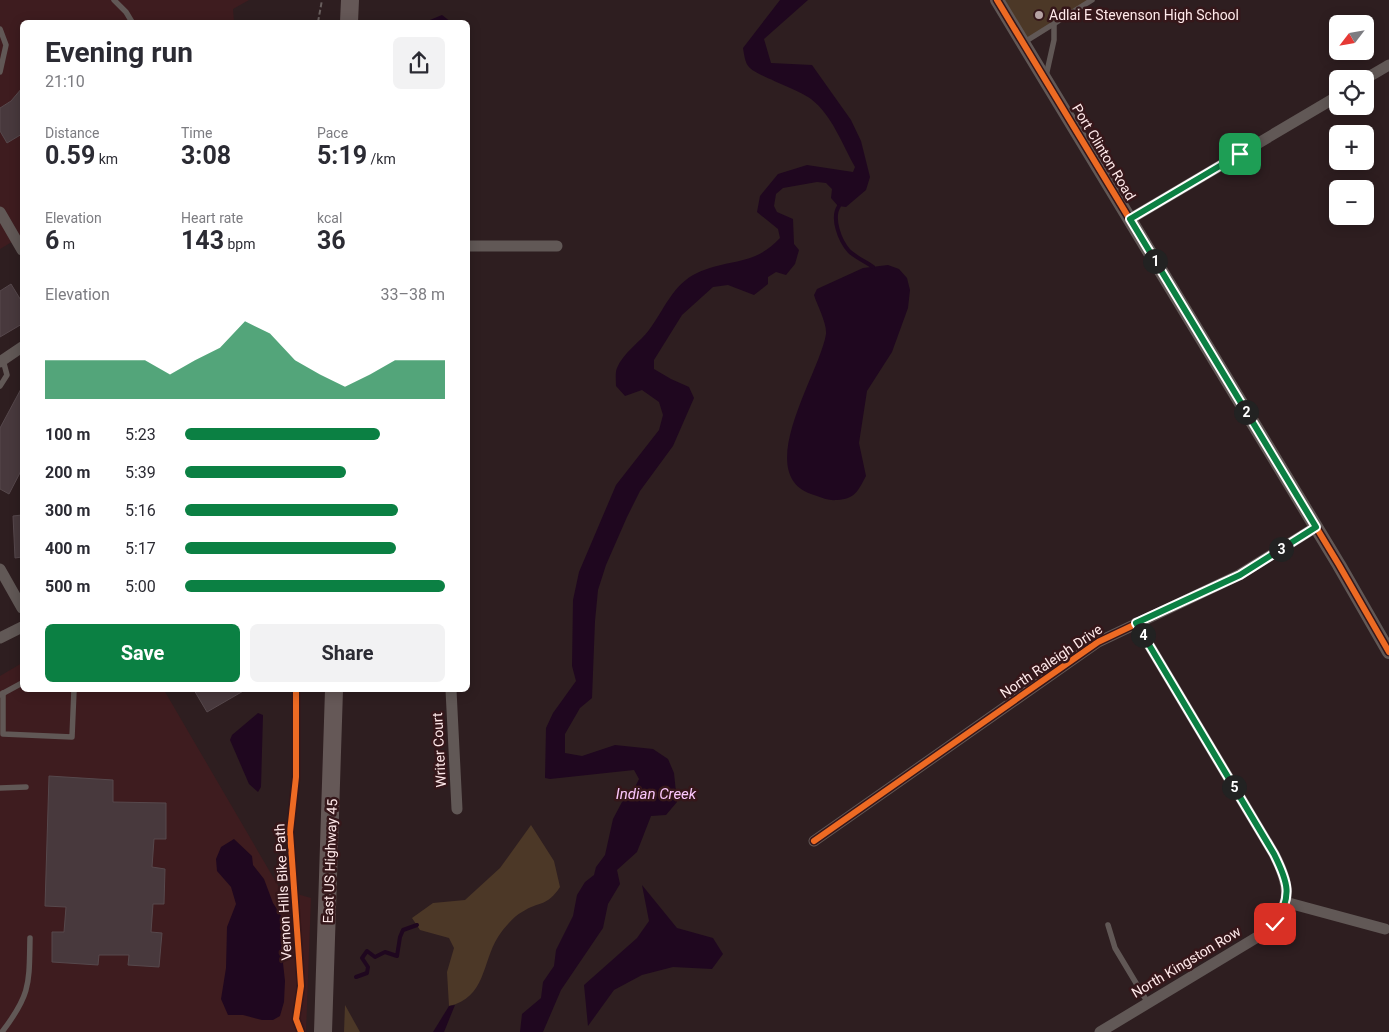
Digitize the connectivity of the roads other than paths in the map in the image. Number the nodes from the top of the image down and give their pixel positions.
1 (114, 0) edge
2 (350, 0) edge
3 (997, 0) edge
4 (1092, 0) edge
5 (131, 20) edge
6 (349, 20) edge
7 (1054, 24) junction
8 (0, 29) edge
9 (1023, 43) junction
10 (1389, 65) edge
11 (0, 72) edge
12 (1374, 74) edge
13 (1045, 78) junction
14 (1329, 101) edge
15 (0, 212) edge
16 (1130, 219) junction
17 (470, 246) edge
18 (557, 246) dead end
19 (20, 247) edge
20 (20, 348) edge
21 (1, 361) edge
22 (0, 386) edge
23 (1316, 527) junction
24 (0, 569) edge
25 (20, 604) edge
26 (1136, 623) junction
27 (20, 628) edge
28 (0, 638) edge
29 (1389, 652) edge
30 (20, 684) edge
31 (74, 692) edge
32 (334, 692) edge
33 (451, 692) edge
34 (2, 694) edge
35 (26, 787) dead end
36 (0, 788) edge
37 (457, 809) dead end
38 (814, 841) dead end
39 (1285, 902) junction
40 (1108, 924) dead end
41 (1385, 929) dead end
42 (30, 938) dead end
43 (1148, 1003) junction
44 (1, 1032) edge
45 (323, 1032) edge
46 (1100, 1032) edge

1 - 5 lane
2 - 6 main road
3 - 9 street, Port Clinton Road
4 - 7 lane
7 - 9 lane
7 - 13 lane
8 - 11 lane
9 - 13 street, Port Clinton Road
10 - 12 street
13 - 16 street, Port Clinton Road
14 - 16 street
15 - 19 street
16 - 23 street, Port Clinton Road
17 - 18 street
20 - 21 street
21 - 22 lane
23 - 26 street, North Raleigh Drive
23 - 29 street, Port Clinton Road
24 - 25 street
26 - 38 street, North Raleigh Drive
26 - 39 street, North Kingston Row
27 - 28 street
30 - 34 lane
31 - 34 lane
32 - 45 main road, East US Highway 45
33 - 37 street, Writer Court
35 - 36 lane
39 - 41 street
39 - 43 street, North Kingston Row
40 - 43 lane
42 - 44 lane
43 - 46 street, North Kingston Row

